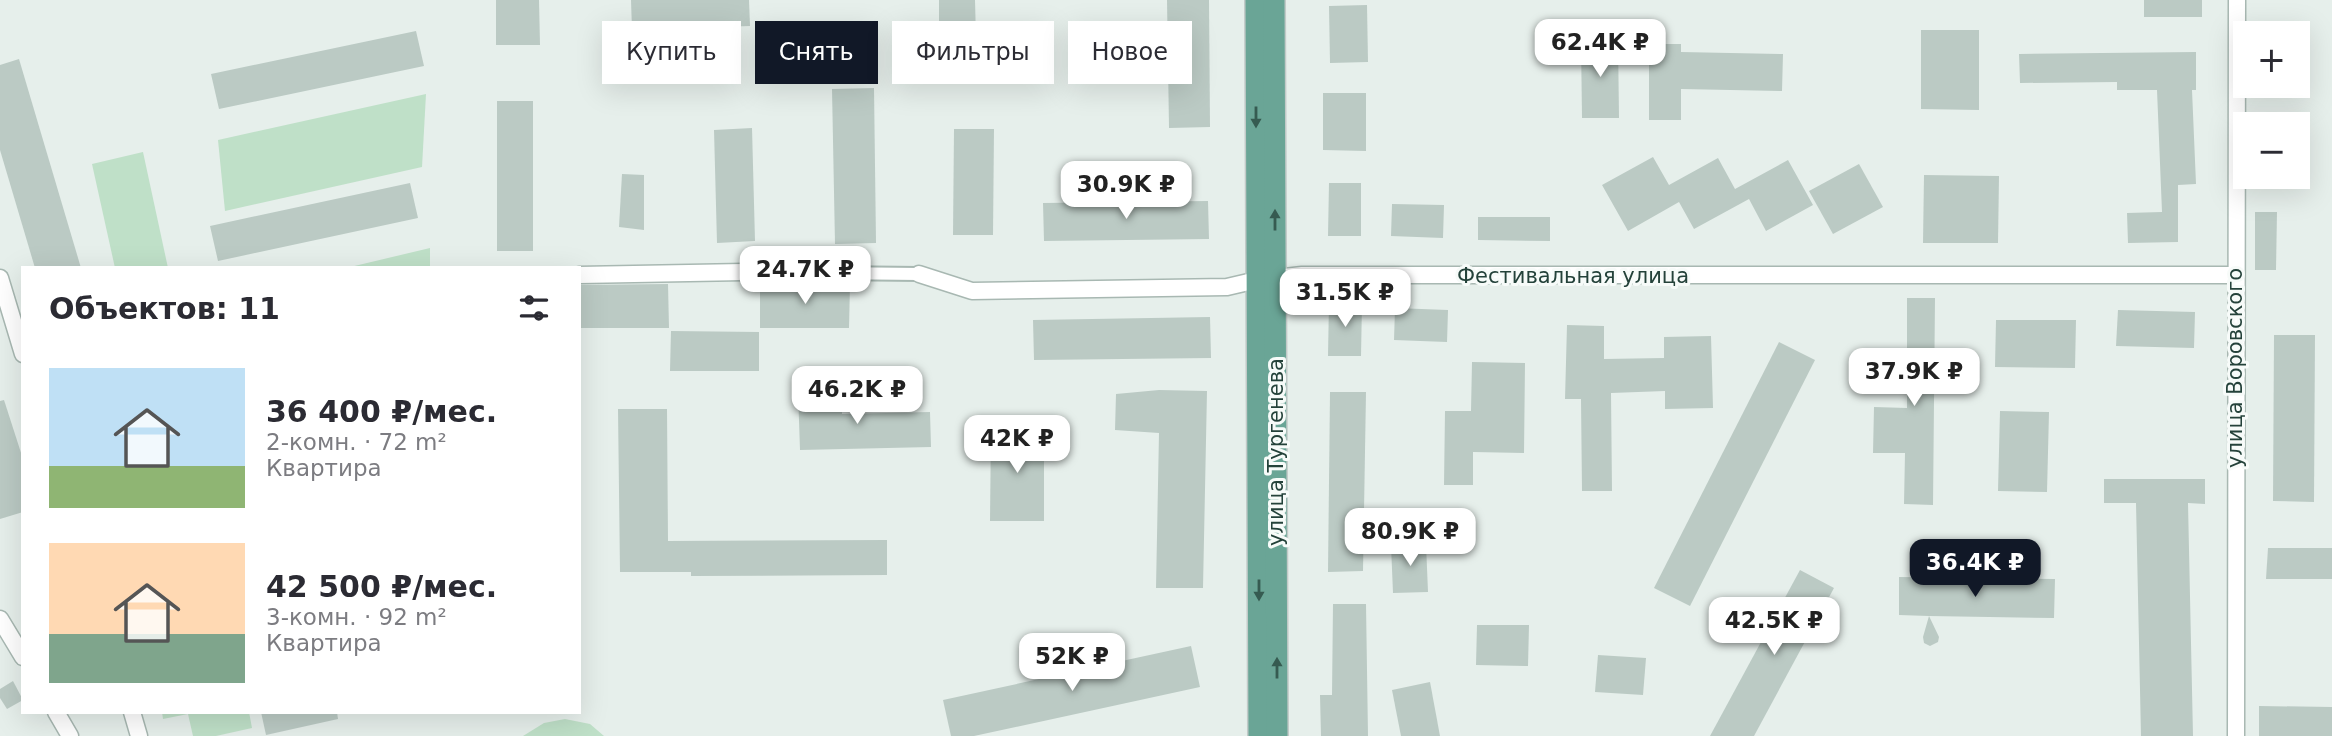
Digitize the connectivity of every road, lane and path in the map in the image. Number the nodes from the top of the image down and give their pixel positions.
1 (1256, 0) edge
2 (1274, 0) edge
3 (2236, 0) edge
4 (744, 272) joint
5 (919, 274) joint
6 (581, 275) edge
7 (2235, 275) junction
8 (0, 278) edge
9 (1266, 278) junction
10 (21, 347) edge
11 (0, 620) edge
12 (21, 654) edge
13 (57, 714) edge
14 (133, 714) edge
15 (70, 736) edge
16 (139, 736) edge
17 (1259, 736) edge
18 (1277, 736) edge
19 (2236, 736) edge

1 -> 9 main road, улица Тургенева
9 -> 2 main road, улица Тургенева
3 - 7 street, улица Воровского
4 - 5 street, Фестивальная улица
4 - 6 street, Фестивальная улица
5 - 9 street, Фестивальная улица
7 - 9 street, Фестивальная улица
7 - 19 street, улица Воровского
8 - 10 street
9 -> 17 main road, улица Тургенева
18 -> 9 main road, улица Тургенева
11 - 12 street
13 - 15 street
14 - 16 street

